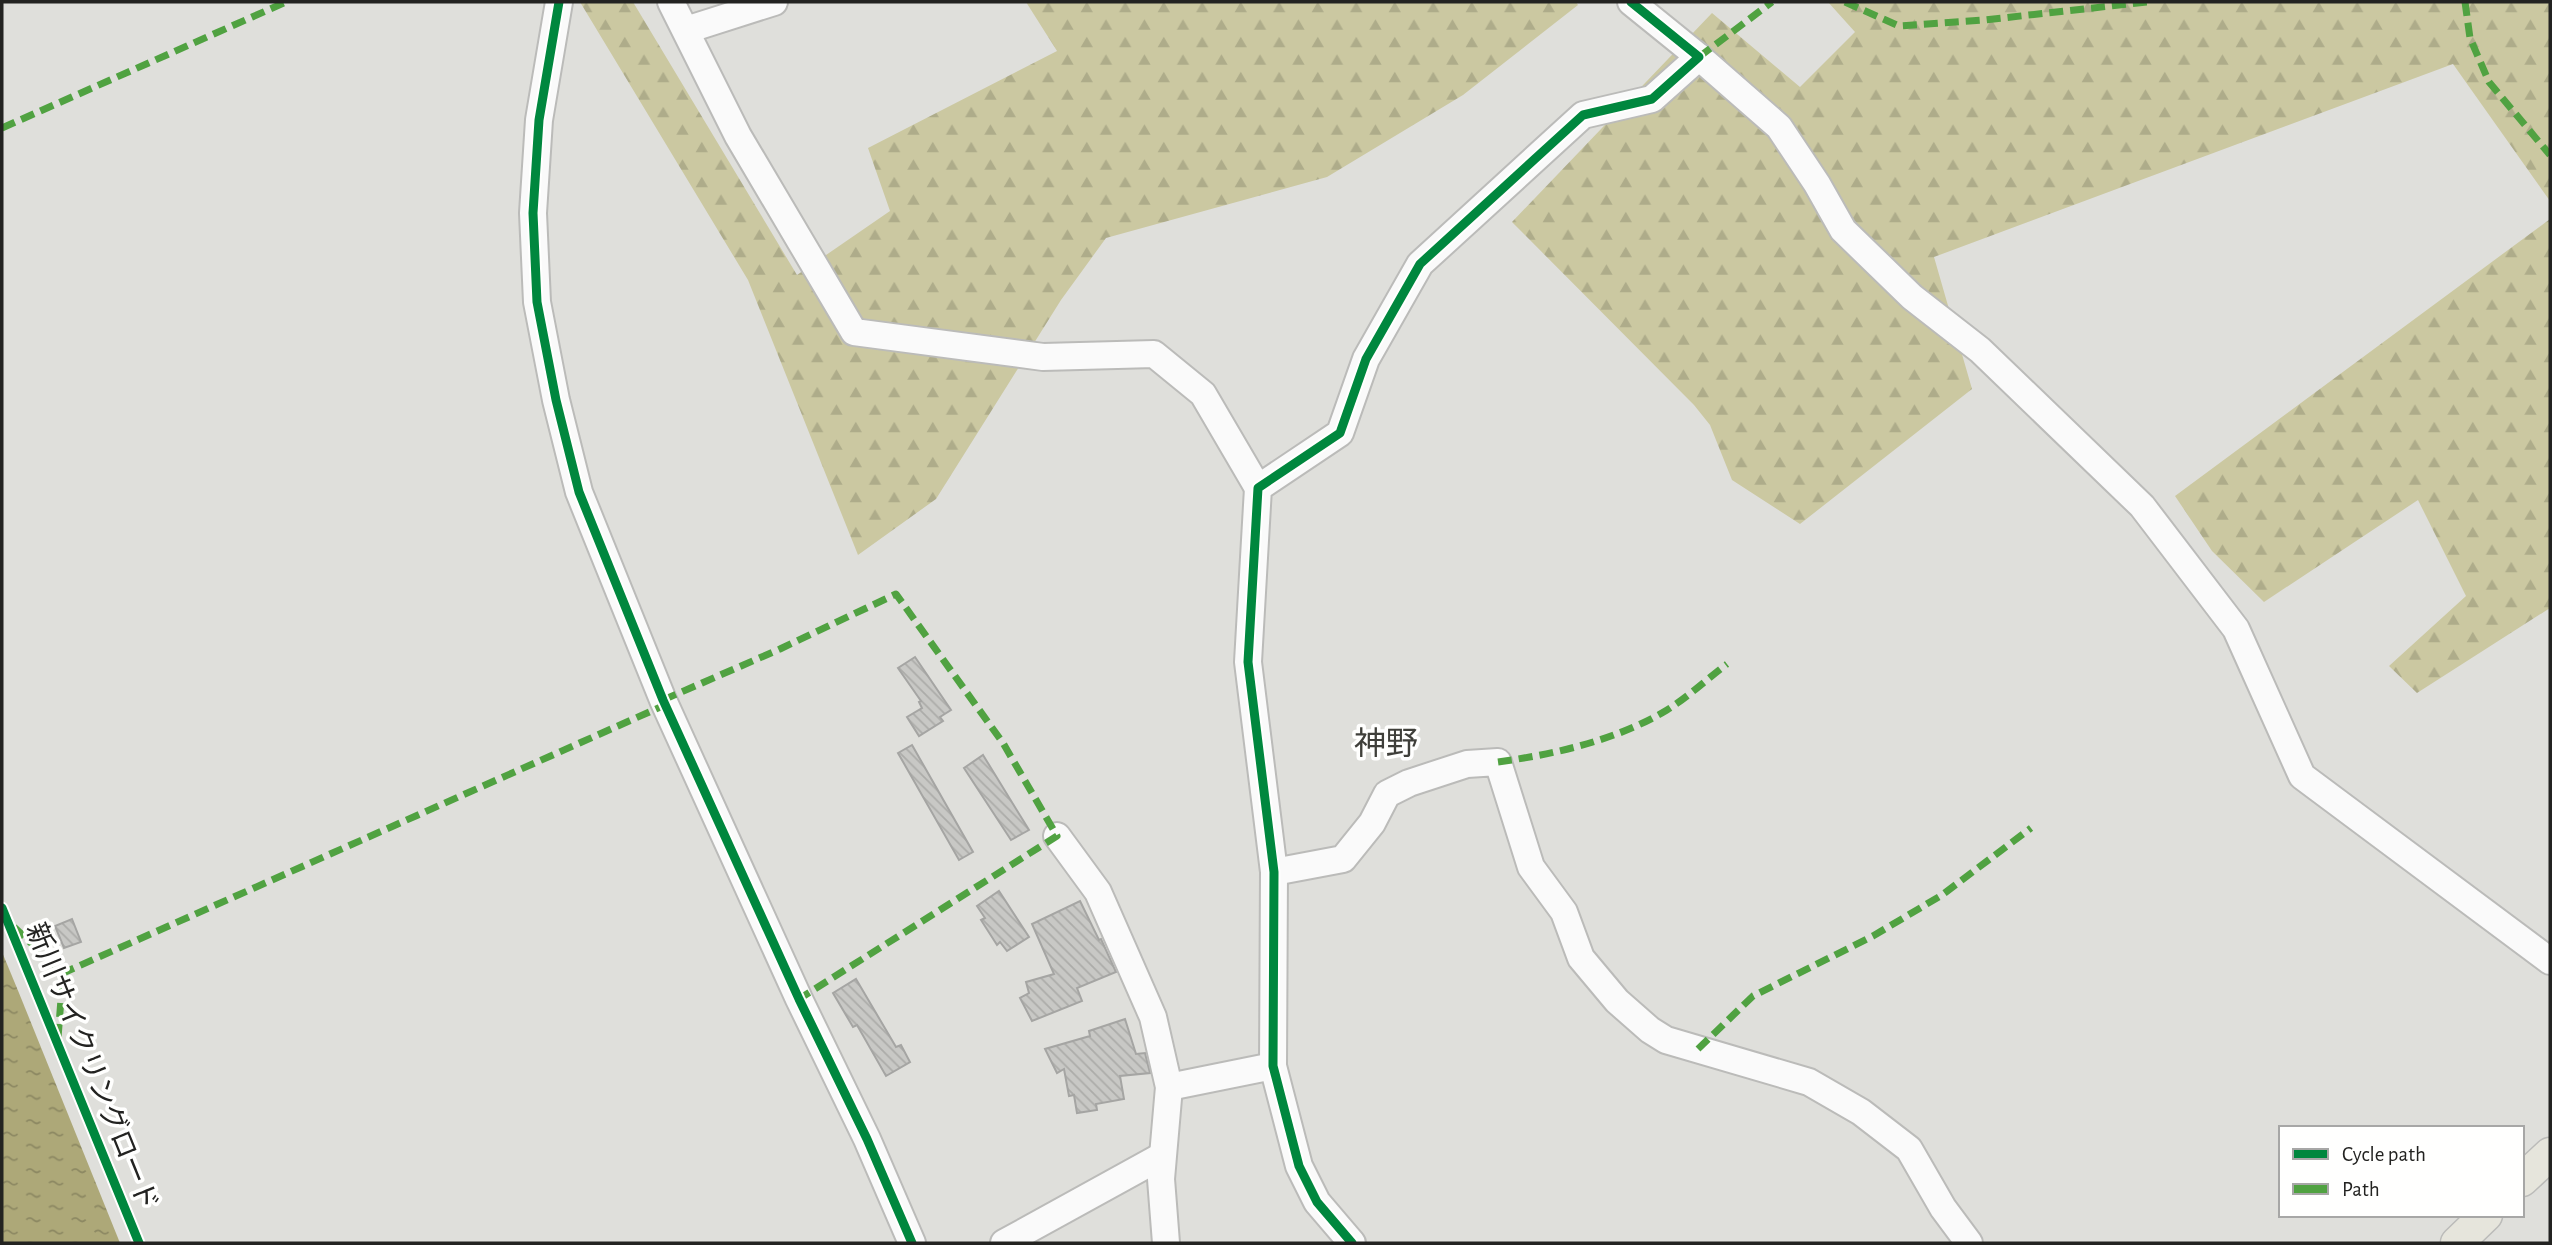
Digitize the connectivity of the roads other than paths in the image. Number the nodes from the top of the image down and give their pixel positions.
1 (559, 2) edge
2 (671, 2) edge
3 (774, 2) edge
4 (1631, 2) edge
5 (686, 30) junction
6 (1699, 57) junction
7 (1258, 488) junction
8 (1057, 836) dead end
9 (1274, 872) junction
10 (2550, 961) edge
11 (1273, 1066) junction
12 (1169, 1087) junction
13 (2550, 1154) edge
14 (1162, 1156) junction
15 (2524, 1179) edge
16 (2484, 1217) edge
17 (912, 1243) edge
18 (1004, 1243) edge
19 (1166, 1243) edge
20 (1353, 1243) edge
21 (1969, 1243) edge
22 (2457, 1243) edge

1 - 17 street
2 - 5 street
3 - 5 street
4 - 6 street
5 - 7 street
6 - 7 street
6 - 10 street
7 - 9 street
8 - 12 street
9 - 11 street
9 - 21 street
11 - 12 street
11 - 20 street
12 - 14 street
13 - 15 main road
14 - 18 street
14 - 19 street
16 - 22 main road

